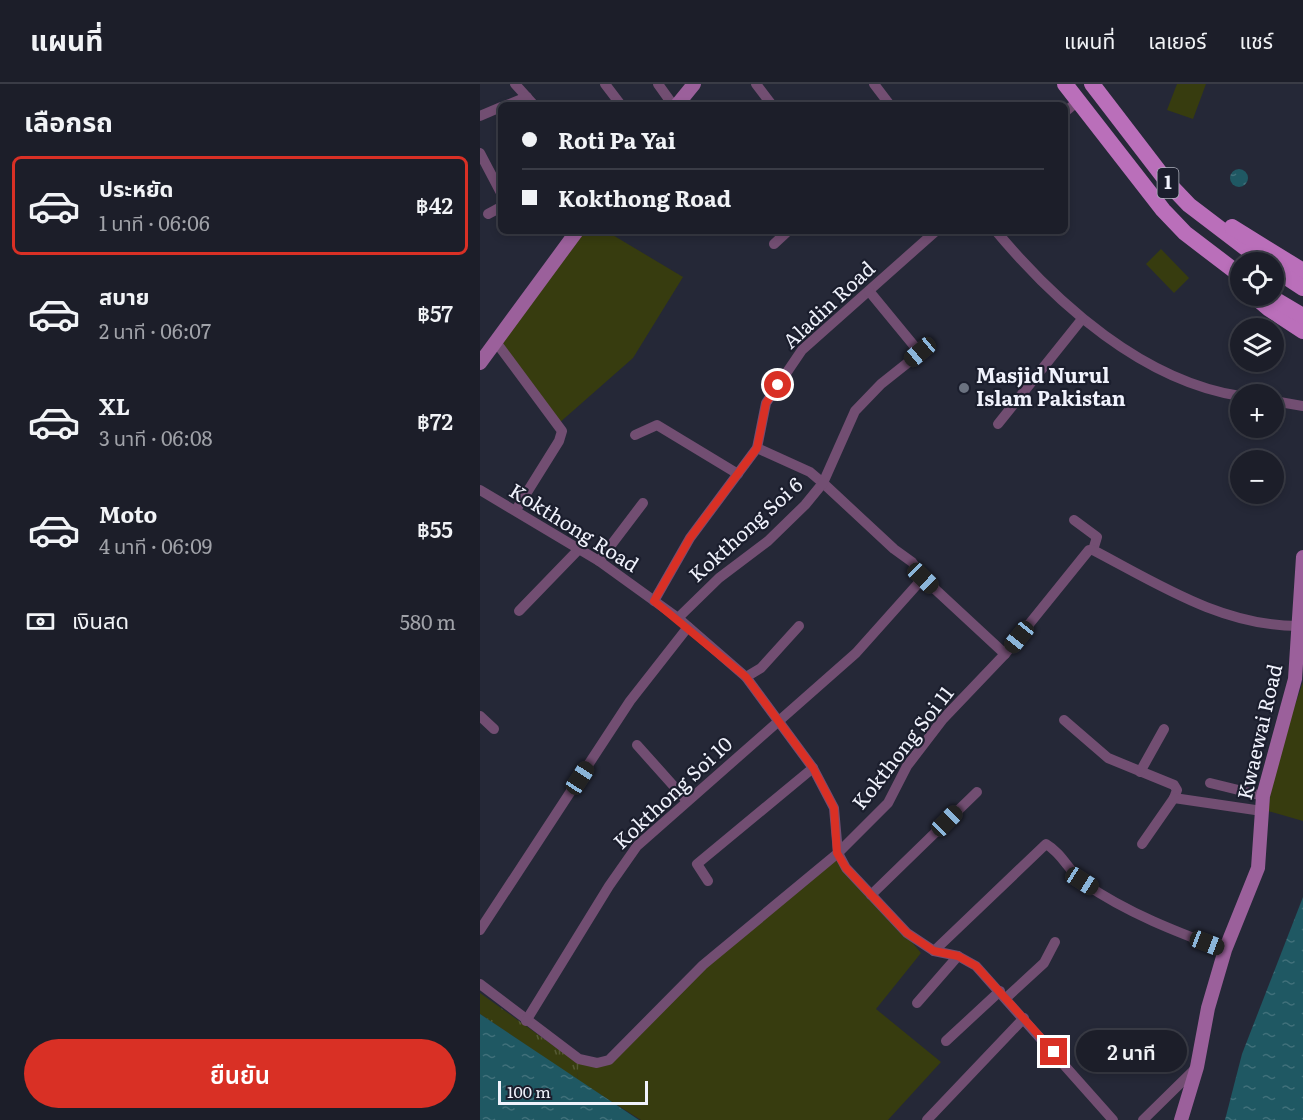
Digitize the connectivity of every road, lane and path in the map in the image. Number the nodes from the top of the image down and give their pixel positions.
1 (515, 84) edge
2 (605, 84) edge
3 (657, 84) edge
4 (694, 84) edge
5 (756, 84) edge
6 (875, 84) edge
7 (1065, 84) edge
8 (1092, 84) edge
9 (531, 101) edge
10 (1078, 101) junction
11 (619, 102) edge
12 (672, 102) edge
13 (678, 102) edge
14 (770, 102) edge
15 (888, 102) edge
16 (498, 108) edge
17 (1068, 109) edge
18 (480, 116) edge
19 (480, 153) edge
20 (498, 187) edge
21 (498, 209) edge
22 (488, 214) dead end
23 (1205, 218) junction
24 (570, 234) edge
25 (784, 234) edge
26 (933, 234) edge
27 (999, 234) edge
28 (774, 243) dead end
29 (1206, 251) junction
30 (1251, 252) edge
31 (1230, 268) edge
32 (1303, 271) edge
33 (1230, 274) edge
34 (1284, 276) edge
35 (1303, 288) edge
36 (869, 291) junction
37 (1284, 305) edge
38 (1266, 306) edge
39 (1303, 316) edge
40 (1082, 320) junction
41 (1303, 331) edge
42 (496, 342) junction
43 (480, 363) edge
44 (1230, 394) edge
45 (1284, 403) edge
46 (1303, 406) edge
47 (998, 424) dead end
48 (634, 435) dead end
49 (757, 448) junction
50 (738, 474) junction
51 (823, 483) junction
52 (480, 490) edge
53 (643, 503) dead end
54 (516, 510) junction
55 (1074, 520) dead end
56 (580, 548) junction
57 (1090, 551) junction
58 (1303, 557) edge
59 (599, 561) junction
60 (923, 578) junction
61 (654, 601) junction
62 (519, 611) dead end
63 (678, 618) junction
64 (799, 626) dead end
65 (1298, 626) junction
66 (688, 627) junction
67 (1005, 654) junction
68 (746, 677) junction
69 (480, 716) edge
70 (777, 720) junction
71 (1064, 720) dead end
72 (494, 729) dead end
73 (1164, 729) dead end
74 (637, 745) dead end
75 (813, 768) junction
76 (1140, 772) junction
77 (1210, 783) dead end
78 (977, 792) dead end
79 (1263, 796) junction
80 (1174, 798) junction
81 (687, 801) junction
82 (1262, 811) junction
83 (1142, 844) dead end
84 (837, 853) junction
85 (708, 881) dead end
86 (871, 895) junction
87 (480, 930) edge
88 (1055, 942) dead end
89 (1225, 950) junction
90 (934, 951) junction
91 (958, 956) junction
92 (480, 984) edge
93 (1003, 994) junction
94 (917, 1003) dead end
95 (1024, 1018) junction
96 (526, 1021) junction
97 (946, 1041) dead end
98 (1197, 1066) junction
99 (927, 1120) edge
100 (1113, 1120) edge
101 (1143, 1120) edge
102 (1181, 1120) edge

1 - 9 street
2 - 11 street
3 - 12 street
4 - 13 street
5 - 14 street
6 - 15 street
7 - 10 main road, 1
8 - 23 main road, 1
10 - 17 street
10 - 29 main road, 1
16 - 18 street
19 - 20 street
21 - 22 street
23 - 30 main road, 1
23 - 32 main road
24 - 42 street
25 - 28 street
26 - 36 street, Aladin Road
27 - 40 street
29 - 31 main road, 1
29 - 33 main road
34 - 35 main road
36 - 49 street, Aladin Road
36 - 51 street, Kokthong Soi 6
37 - 39 main road
38 - 41 main road
40 - 44 street
40 - 47 street
42 - 43 street
42 - 54 street
45 - 46 street
48 - 50 street
49 - 50 street, Aladin Road
49 - 51 street
50 - 61 street, Aladin Road
51 - 60 street
51 - 63 street, Kokthong Soi 6
52 - 54 street, Kokthong Road
53 - 59 street
54 - 56 street, Kokthong Road
55 - 57 street
56 - 59 street, Kokthong Road
56 - 62 street
57 - 65 street
57 - 67 street, Kokthong Soi 11
58 - 65 street, Kwaewai Road
59 - 61 street, Kokthong Road
60 - 67 street
60 - 70 street, Kokthong Soi 10
61 - 63 street, Kokthong Road
63 - 66 street, Kokthong Road
64 - 68 street
65 - 79 street, Kwaewai Road
66 - 68 street, Kokthong Road
66 - 87 street
67 - 84 street, Kokthong Soi 11
68 - 70 street, Kokthong Road
69 - 72 street
70 - 75 street, Kokthong Road
70 - 81 street, Kokthong Soi 10
71 - 76 street
73 - 76 street
74 - 81 street
75 - 84 street, Kokthong Road
75 - 85 street
76 - 80 street
77 - 79 street
78 - 86 street
79 - 82 street, Kwaewai Road
80 - 82 street
80 - 83 street
81 - 96 street, Kokthong Soi 10
82 - 89 street, Kwaewai Road
84 - 86 street
84 - 96 street, Kokthong Soi 11
86 - 90 street
88 - 93 street
89 - 90 street
89 - 98 street, Kwaewai Road
90 - 91 street
91 - 93 street
91 - 94 street
92 - 96 street, Kokthong Soi 11
93 - 95 street
93 - 97 street
95 - 99 street
95 - 100 street
98 - 101 street
98 - 102 street, Kwaewai Road

